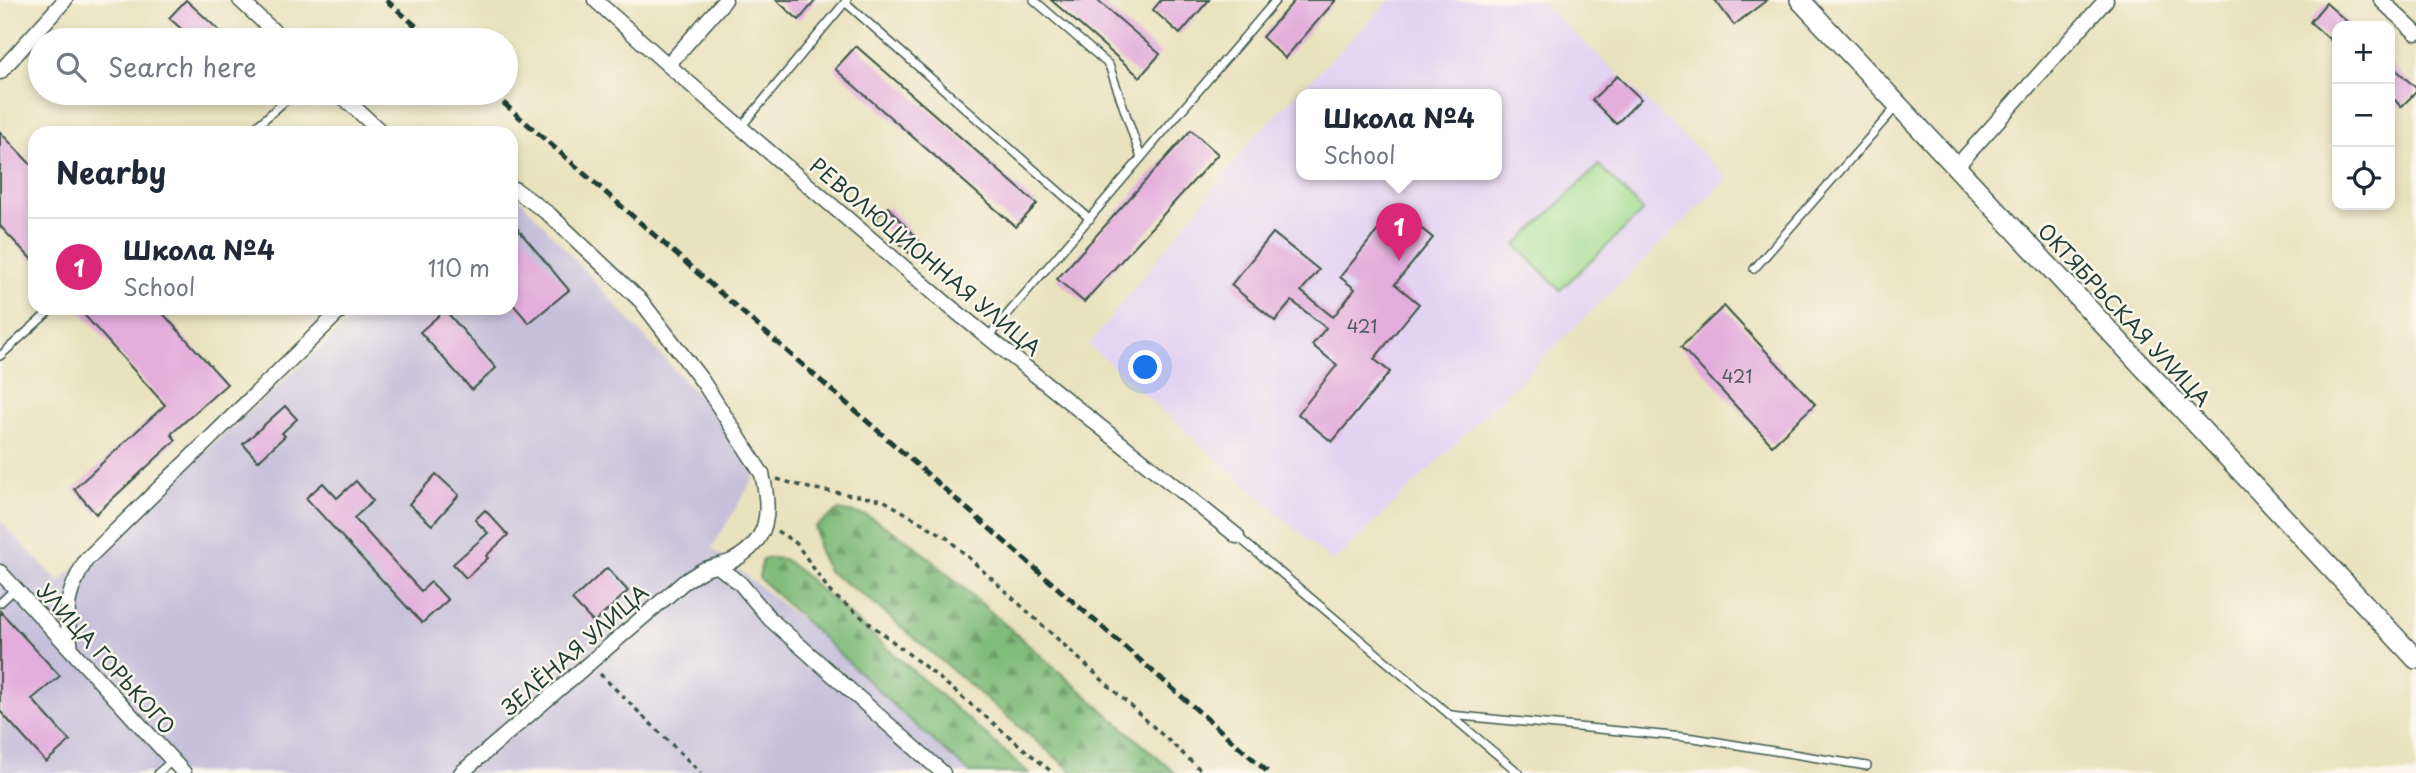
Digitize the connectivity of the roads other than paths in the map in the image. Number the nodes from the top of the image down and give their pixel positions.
1 (65, 0) edge
2 (240, 0) edge
3 (595, 0) edge
4 (725, 0) edge
5 (1034, 0) edge
6 (1276, 0) edge
7 (1800, 0) edge
8 (2106, 0) edge
9 (2381, 0) edge
10 (846, 1) edge
11 (40, 28) edge
12 (270, 28) edge
13 (2416, 33) edge
14 (28, 41) edge
15 (668, 65) junction
16 (0, 72) edge
17 (280, 105) edge
18 (352, 105) edge
19 (1898, 105) junction
20 (257, 126) edge
21 (374, 126) edge
22 (741, 128) junction
23 (1142, 158) junction
24 (1956, 167) junction
25 (518, 191) edge
26 (1090, 219) junction
27 (1754, 269) dead end
28 (45, 315) edge
29 (336, 315) edge
30 (988, 337) junction
31 (0, 356) edge
32 (1237, 536) joint
33 (719, 566) junction
34 (0, 572) edge
35 (16, 589) junction
36 (0, 603) edge
37 (71, 649) junction
38 (2416, 659) edge
39 (1450, 716) junction
40 (172, 761) junction
41 (1867, 765) dead end
42 (158, 773) edge
43 (184, 773) edge
44 (461, 773) edge
45 (943, 773) edge
46 (1519, 773) edge

1 - 11 street
2 - 12 street
3 - 15 street, РЕВОЛЮЦИОННАЯ УЛИЦА
4 - 15 street
5 - 23 lane
6 - 23 lane
7 - 19 main road, ОКТЯБРЬСКАЯ УЛИЦА
8 - 24 street
9 - 13 street
10 - 22 lane
10 - 26 lane
14 - 16 street
15 - 22 street, РЕВОЛЮЦИОННАЯ УЛИЦА
17 - 20 lane
18 - 21 street
19 - 24 main road, ОКТЯБРЬСКАЯ УЛИЦА
19 - 27 lane
22 - 30 street, РЕВОЛЮЦИОННАЯ УЛИЦА
23 - 26 lane
24 - 38 main road, ОКТЯБРЬСКАЯ УЛИЦА
25 - 33 street, ЗЕЛЁНАЯ УЛИЦА
26 - 30 lane
28 - 31 lane
29 - 37 street
30 - 32 street, РЕВОЛЮЦИОННАЯ УЛИЦА
32 - 39 lane
33 - 44 street, ЗЕЛЁНАЯ УЛИЦА
33 - 45 street
34 - 35 street, УЛИЦА ГОРЬКОГО
35 - 36 lane
35 - 37 street, УЛИЦА ГОРЬКОГО
37 - 40 street, УЛИЦА ГОРЬКОГО
39 - 41 lane
39 - 46 lane
40 - 42 lane
40 - 43 street, УЛИЦА ГОРЬКОГО

